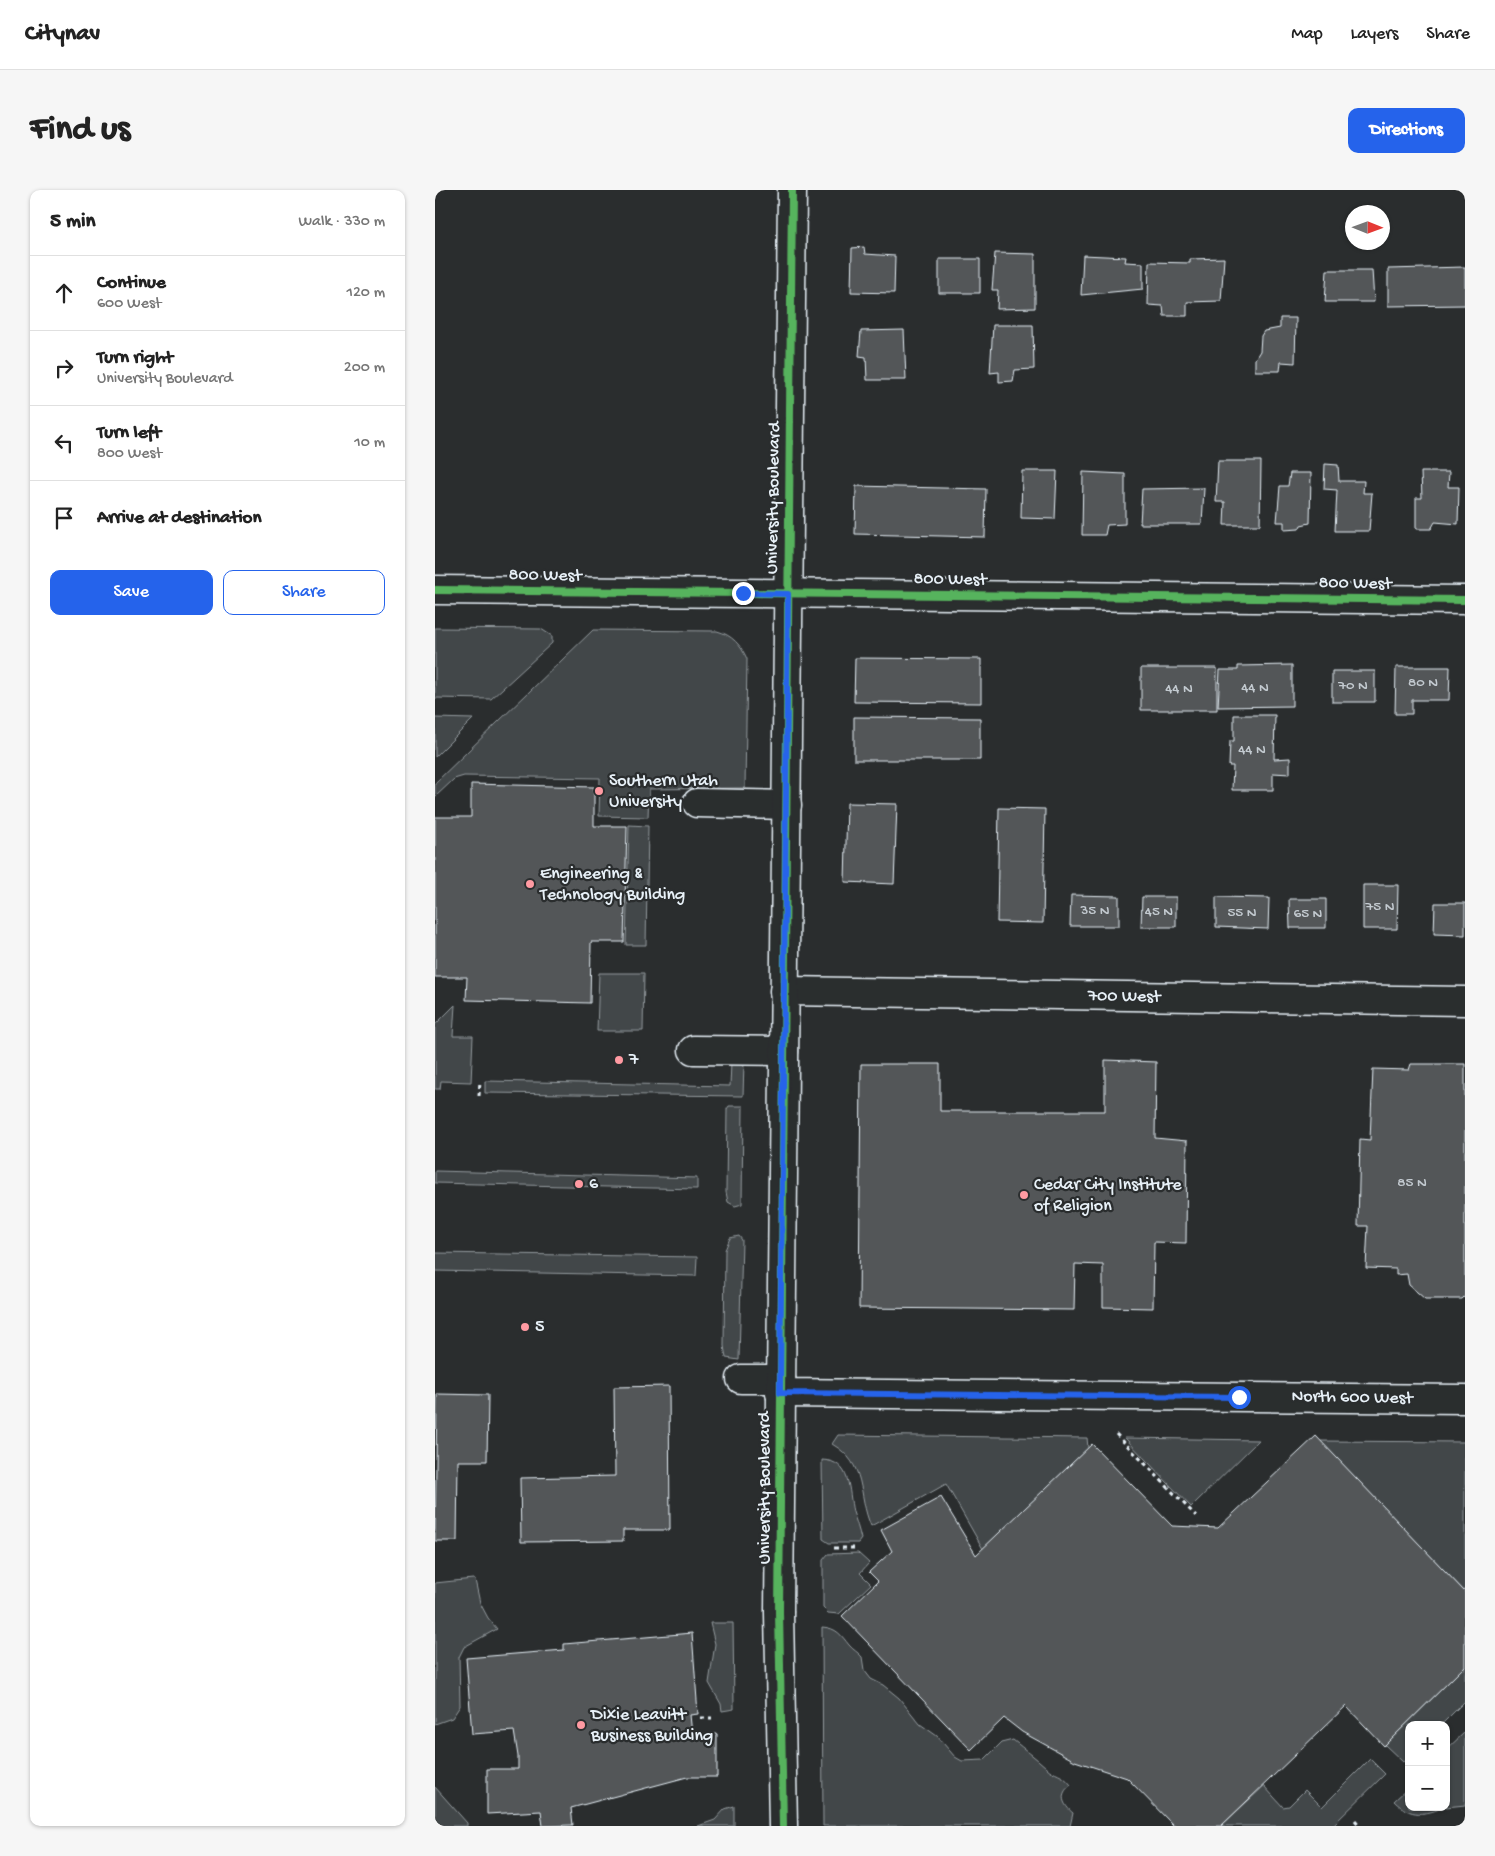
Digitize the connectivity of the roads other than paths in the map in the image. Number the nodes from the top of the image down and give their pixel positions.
1 (792, 190) edge
2 (435, 590) edge
3 (788, 594) junction
4 (1465, 600) edge
5 (697, 804) dead end
6 (787, 805) junction
7 (784, 990) junction
8 (1465, 1001) edge
9 (693, 1050) dead end
10 (784, 1051) junction
11 (741, 1379) dead end
12 (780, 1386) junction
13 (1465, 1399) edge
14 (783, 1826) edge

1 - 3 street, University Boulevard
2 - 3 street, 800 West
3 - 4 street, 800 West
3 - 6 street, University Boulevard
5 - 6 street
6 - 7 street, University Boulevard
7 - 8 street, 700 West
7 - 10 street, University Boulevard
9 - 10 street
10 - 12 street, University Boulevard
11 - 12 street, North 600 West
12 - 13 street, North 600 West
12 - 14 street, University Boulevard

